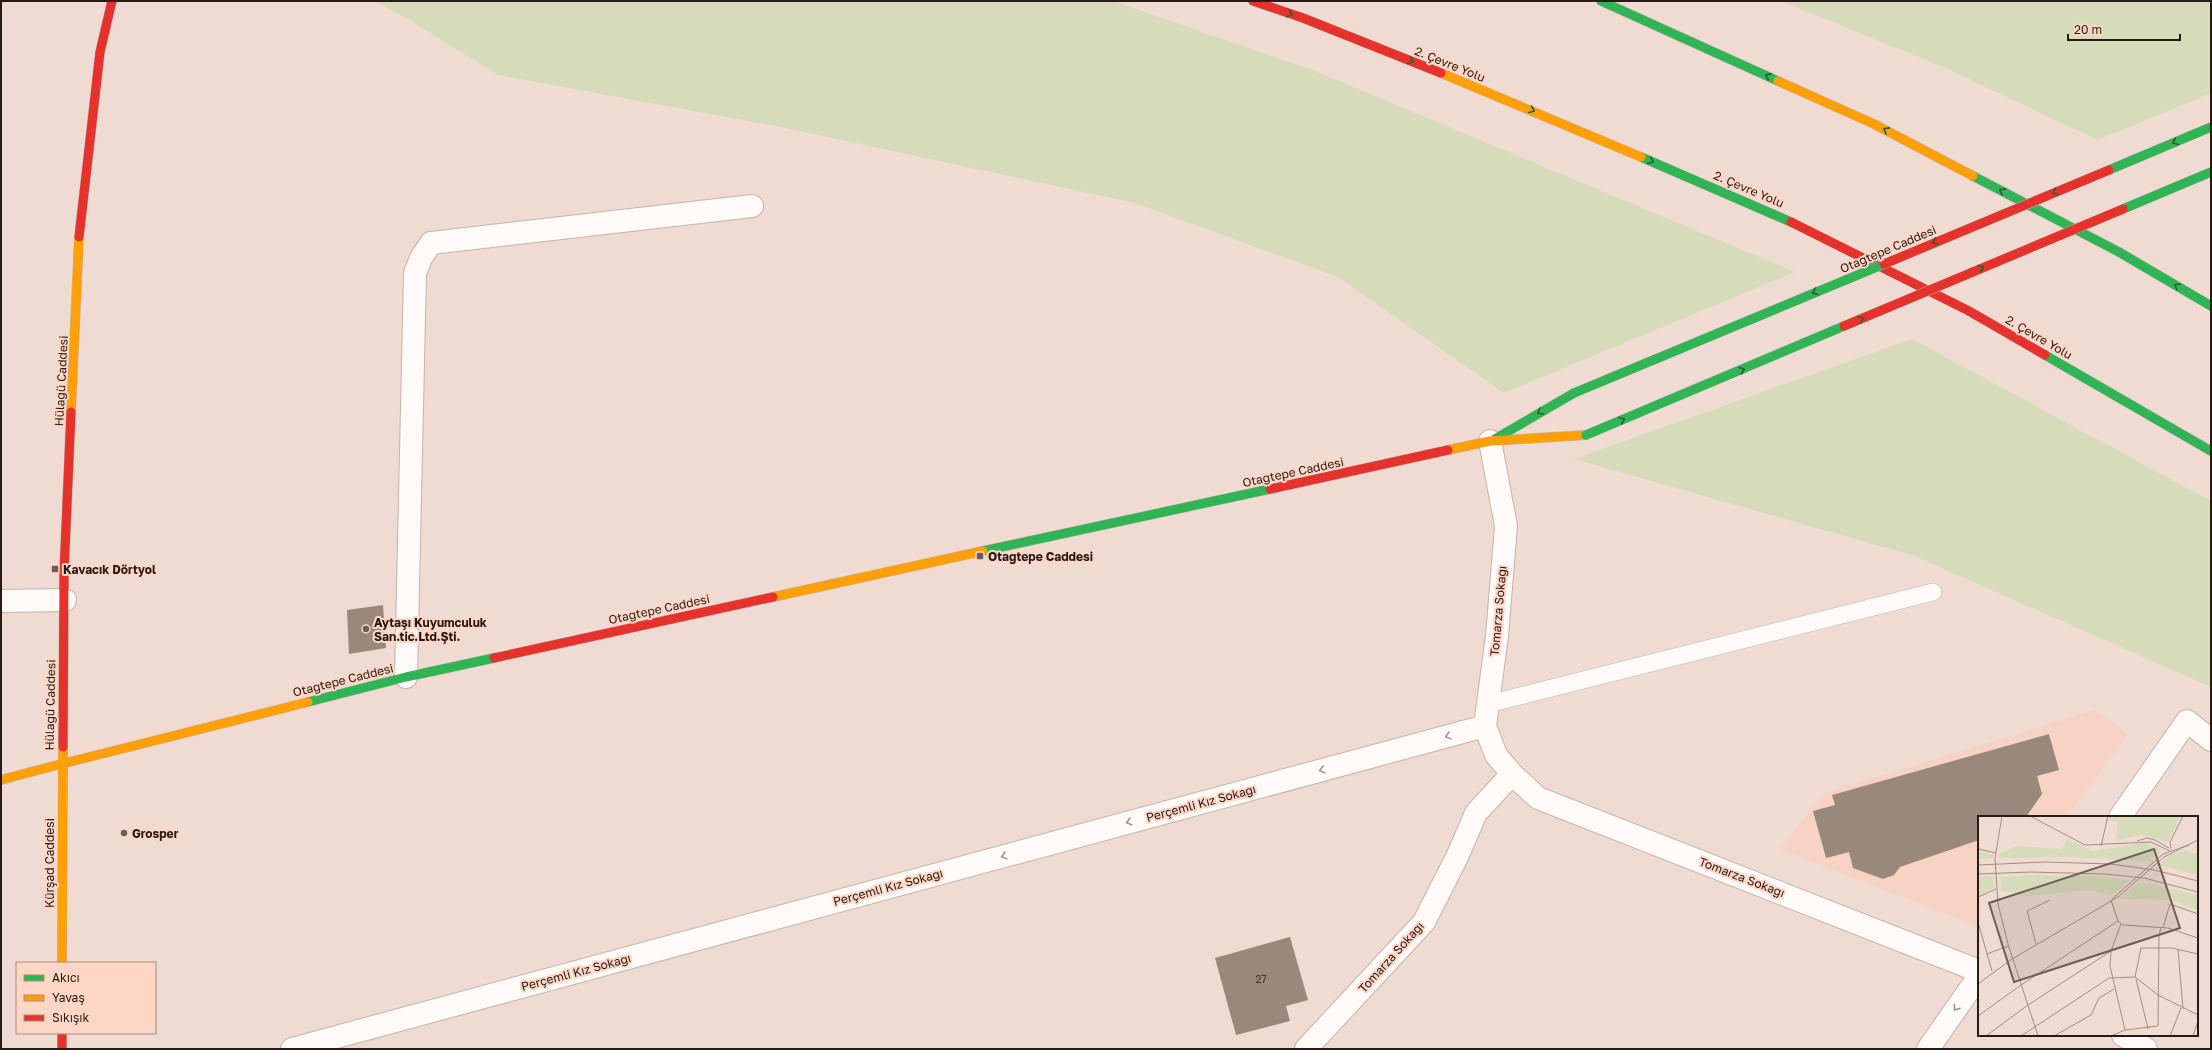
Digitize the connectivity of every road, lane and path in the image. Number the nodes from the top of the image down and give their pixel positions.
1 (112, 1) edge
2 (1253, 1) edge
3 (1601, 1) edge
4 (2211, 127) edge
5 (2211, 172) edge
6 (752, 206) dead end
7 (2211, 306) edge
8 (1490, 441) junction
9 (2211, 451) edge
10 (1933, 592) dead end
11 (64, 600) junction
12 (1, 601) edge
13 (406, 677) junction
14 (1488, 704) junction
15 (1485, 726) junction
16 (2211, 740) edge
17 (61, 764) junction
18 (1512, 774) junction
19 (1, 780) edge
20 (2121, 816) edge
21 (62, 962) edge
22 (1978, 971) edge
23 (1978, 977) edge
24 (62, 1034) edge
25 (2125, 1036) edge
26 (62, 1049) edge
27 (292, 1049) edge
28 (1306, 1049) edge
29 (1928, 1049) edge
30 (2146, 1049) edge

1 - 11 main road, Hülagü Caddesi
2 -> 9 main road, 2. Çevre Yolu
7 -> 3 main road
4 -> 8 main road, Otağtepe Caddesi, bridge
8 -> 5 main road, bridge
6 - 13 street
8 - 13 main road, Otağtepe Caddesi
8 - 14 street, Tomarza Sokağı
10 - 14 lane
11 - 12 street
11 - 17 main road, Hülagü Caddesi
13 - 17 main road, Otağtepe Caddesi
14 - 15 street, Tomarza Sokağı
15 - 18 street, Tomarza Sokağı
15 -> 27 street, Perçemli Kız Sokağı
16 - 20 street
17 - 19 main road, Otağtepe Caddesi
17 - 21 main road, Kürşad Caddesi
18 - 22 street, Tomarza Sokağı
18 - 28 street, Tomarza Sokağı
23 -> 29 street
24 - 26 main road
25 - 30 street

